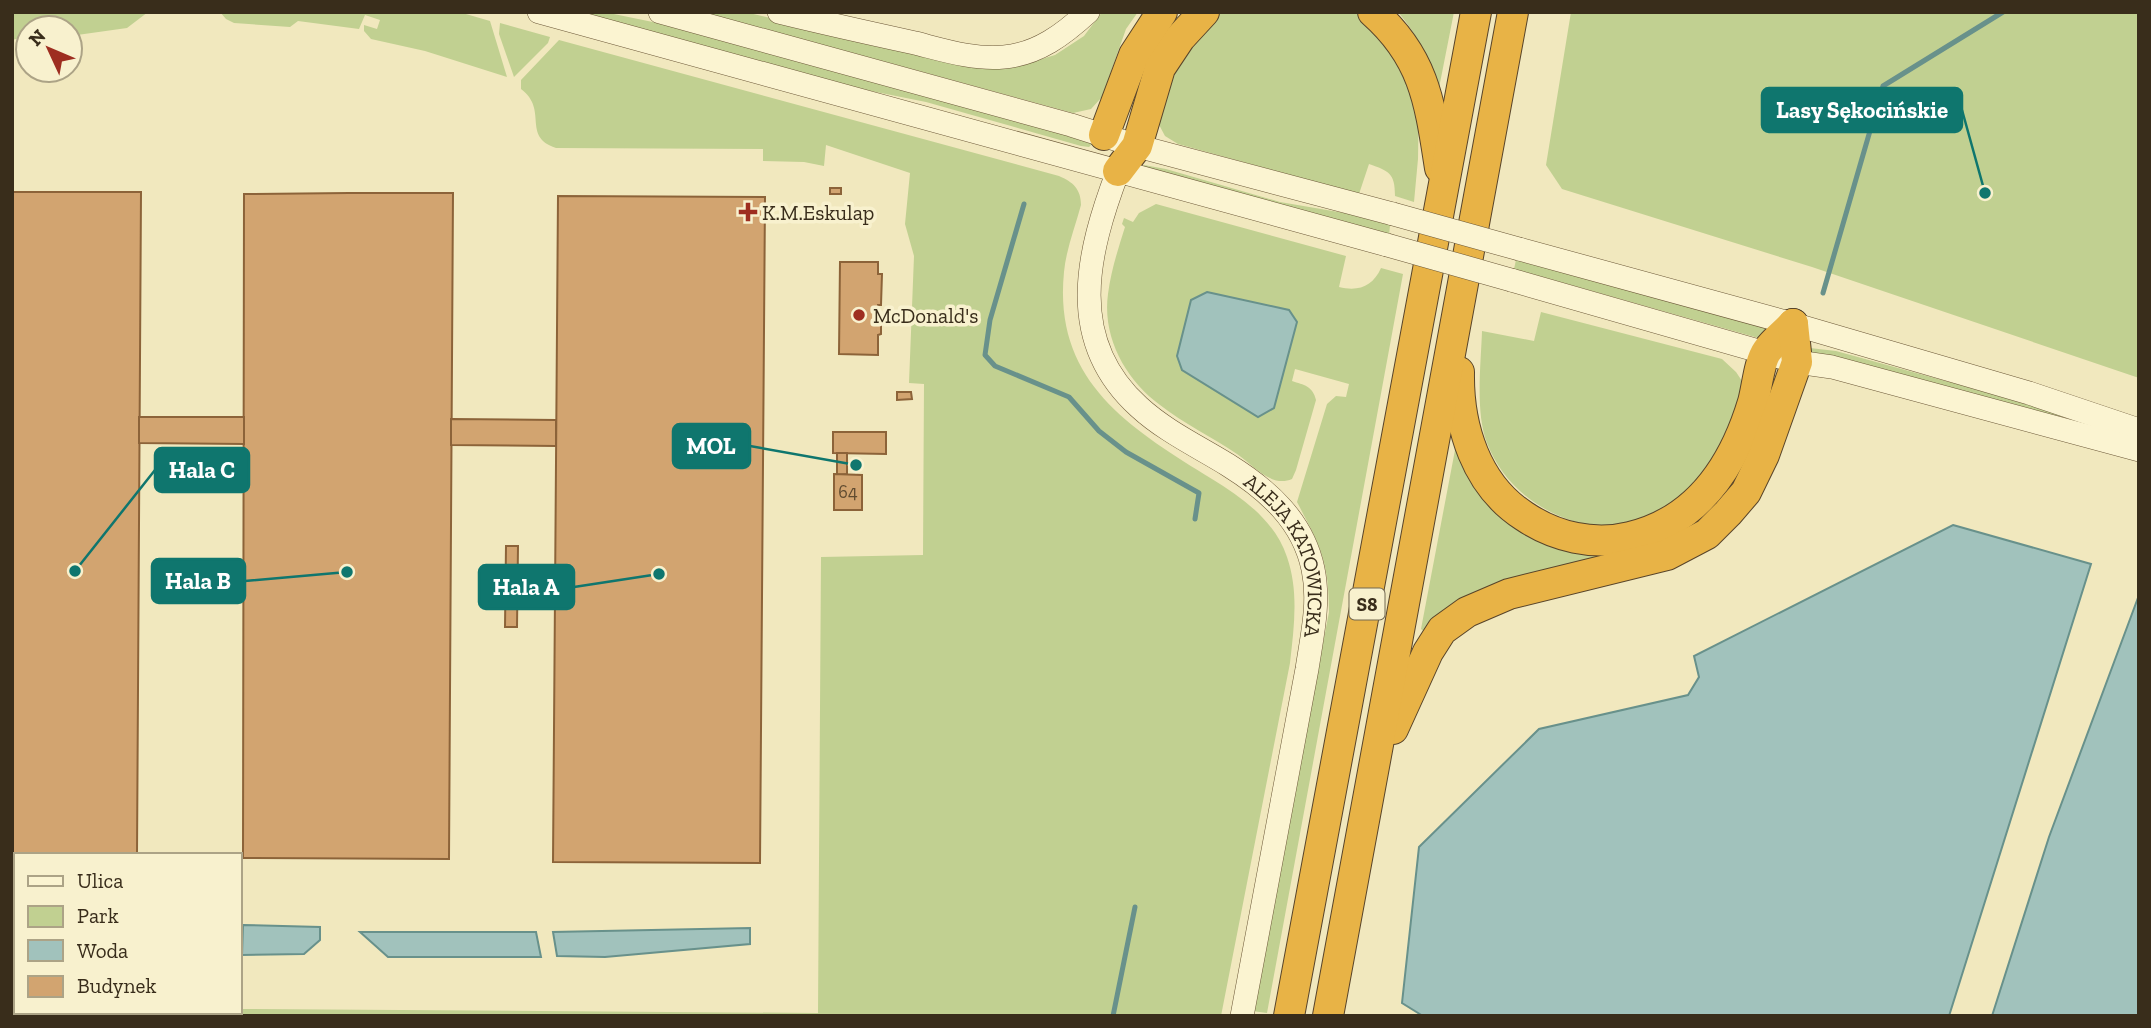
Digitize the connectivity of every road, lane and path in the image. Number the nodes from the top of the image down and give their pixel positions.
1 (539, 12) edge
2 (660, 12) edge
3 (779, 12) edge
4 (1087, 12) edge
5 (1162, 12) edge
6 (1204, 12) edge
7 (1373, 12) edge
8 (1476, 12) edge
9 (1513, 12) edge
10 (1104, 135) junction
11 (1137, 146) junction
12 (1118, 171) junction
13 (1444, 193) junction
14 (1461, 298) junction
15 (1793, 324) junction
16 (1765, 352) junction
17 (1797, 362) junction
18 (2139, 430) edge
19 (2139, 450) edge
20 (1372, 781) junction
21 (1243, 1012) edge
22 (1289, 1016) edge
23 (1328, 1016) edge

1 - 12 street
2 - 10 street
3 - 4 street
5 - 10 highway
6 - 11 highway
7 - 13 highway
8 - 13 highway, S8
9 - 14 highway, S8
10 - 11 street
10 - 12 street
11 - 12 highway
11 - 15 street, bridge
12 - 16 street, bridge
12 - 21 street, ALEJA KATOWICKA
13 - 22 highway, S8
14 - 16 highway
14 - 20 highway, S8
15 - 16 highway
15 - 17 highway
15 - 18 street
16 - 17 street
17 - 19 street
17 - 20 highway
20 - 23 highway, S8

